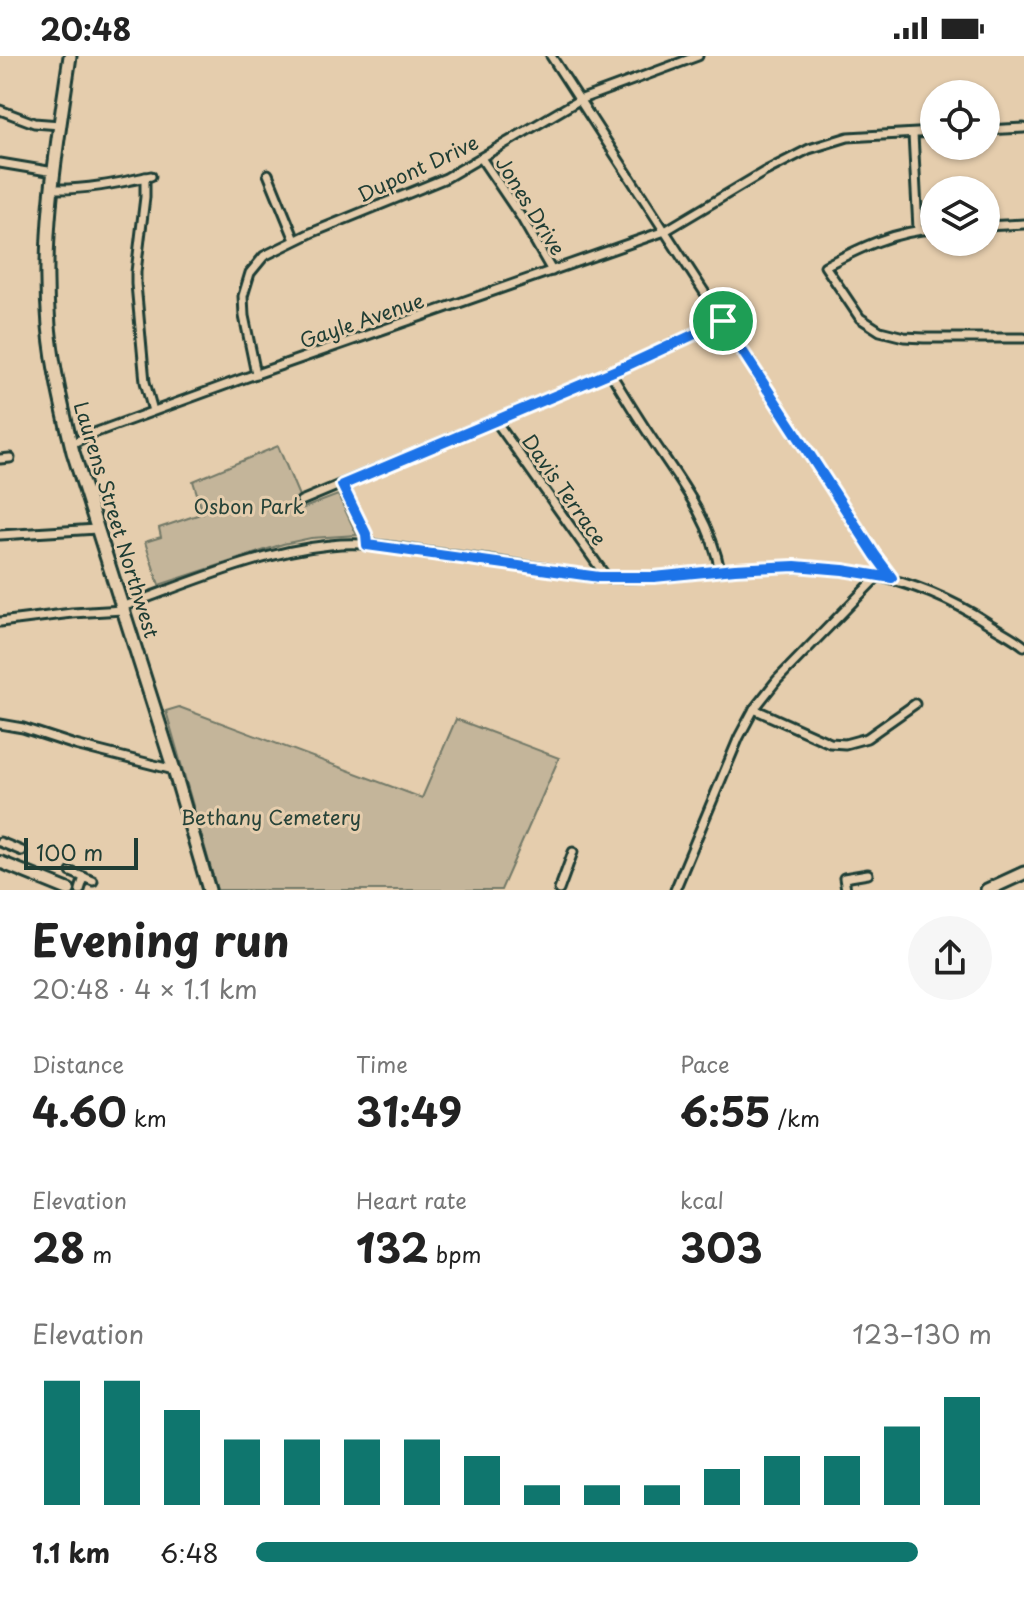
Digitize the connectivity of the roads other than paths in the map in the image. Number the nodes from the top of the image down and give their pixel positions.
1 (70, 56) edge
2 (551, 56) edge
3 (698, 56) edge
4 (579, 100) junction
5 (0, 110) edge
6 (60, 125) junction
7 (1024, 128) edge
8 (1000, 129) edge
9 (920, 133) edge
10 (913, 134) junction
11 (481, 158) junction
12 (0, 163) edge
13 (54, 172) junction
14 (268, 174) dead end
15 (52, 189) junction
16 (1024, 224) edge
17 (1000, 225) edge
18 (918, 229) joint
19 (665, 231) junction
20 (295, 240) junction
21 (552, 271) junction
22 (723, 321) junction
23 (1024, 338) edge
24 (610, 372) junction
25 (256, 374) junction
26 (153, 411) junction
27 (495, 420) junction
28 (71, 444) junction
29 (10, 458) dead end
30 (0, 459) edge
31 (342, 485) junction
32 (301, 501) dead end
33 (97, 529) junction
34 (0, 535) edge
35 (367, 545) junction
36 (720, 571) junction
37 (879, 575) junction
38 (607, 578) junction
39 (892, 578) junction
40 (122, 608) junction
41 (0, 622) edge
42 (1024, 646) edge
43 (915, 704) dead end
44 (754, 709) junction
45 (0, 724) edge
46 (174, 770) junction
47 (0, 842) edge
48 (22, 851) dead end
49 (573, 852) dead end
50 (0, 862) edge
51 (71, 872) dead end
52 (1024, 873) edge
53 (868, 874) dead end
54 (69, 890) edge
55 (80, 890) edge
56 (209, 890) edge
57 (559, 890) edge
58 (675, 890) edge
59 (846, 890) edge
60 (987, 890) edge

1 - 6 main road, Laurens Street Northwest
2 - 4 street
3 - 4 street, Dupont Drive
4 - 11 street, Dupont Drive
4 - 19 street
5 - 6 street
6 - 13 main road, Laurens Street Northwest
7 - 8 street
9 - 10 street, Gayle Avenue
10 - 18 street
10 - 19 street, Gayle Avenue
11 - 20 street, Dupont Drive
11 - 21 street, Jones Drive
12 - 13 street
13 - 15 main road, Laurens Street Northwest
14 - 20 street
15 - 26 street
15 - 28 main road, Laurens Street Northwest
16 - 17 street
18 - 23 street
19 - 21 street, Gayle Avenue
19 - 22 street
20 - 25 street, Dupont Drive
21 - 25 street, Gayle Avenue
22 - 24 street
22 - 39 street
24 - 27 street
24 - 36 street
25 - 26 street, Gayle Avenue
26 - 28 street, Gayle Avenue
27 - 31 street
27 - 38 street, Davis Terrace
28 - 33 main road, Laurens Street Northwest
29 - 30 street
31 - 32 street
31 - 35 street
33 - 34 street
33 - 40 main road, Laurens Street Northwest
35 - 38 street
35 - 40 street
36 - 37 street
36 - 38 street
37 - 39 street
37 - 44 street
39 - 42 street
40 - 41 street
40 - 46 main road, Laurens Street Northwest
43 - 44 street
44 - 58 street
45 - 46 street
46 - 56 main road, Laurens Street Northwest
47 - 48 street
49 - 57 street
50 - 54 street
51 - 55 street
52 - 60 main road
53 - 59 street

